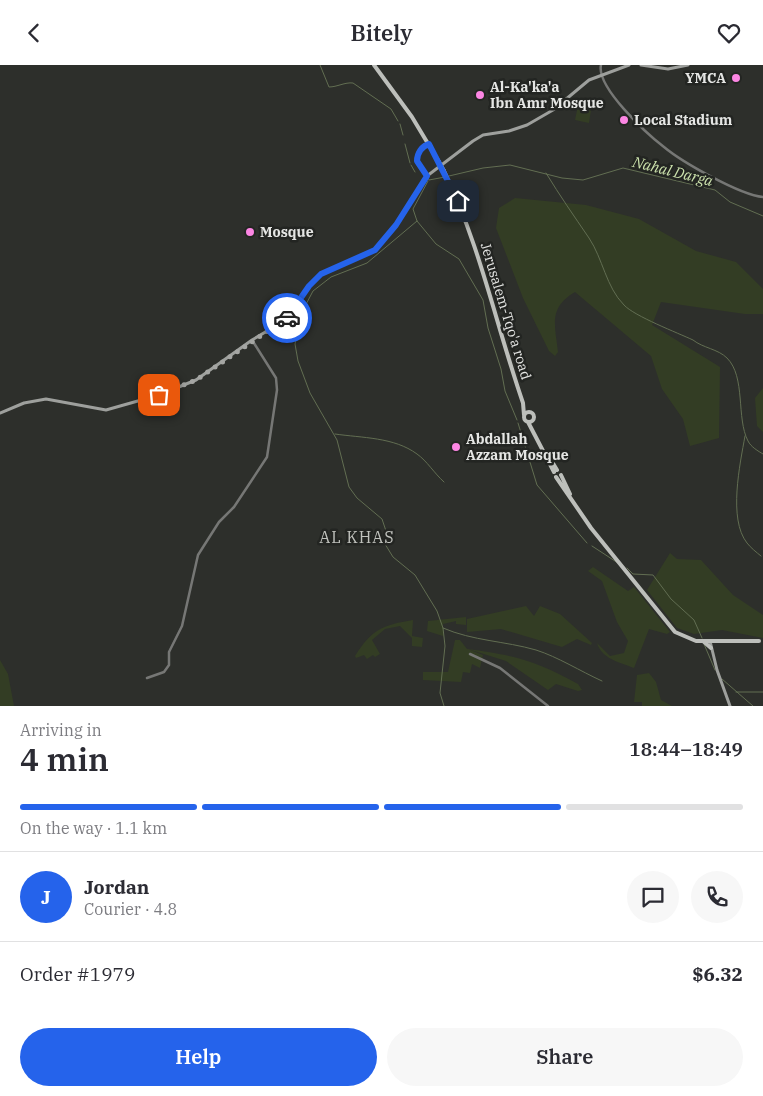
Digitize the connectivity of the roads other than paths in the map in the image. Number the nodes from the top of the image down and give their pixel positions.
1 (374, 65) edge
2 (601, 65) edge
3 (629, 65) edge
4 (641, 65) edge
5 (688, 65) edge
6 (600, 75) junction
7 (429, 144) junction
8 (427, 176) junction
9 (763, 197) edge
10 (252, 340) junction
11 (523, 403) junction
12 (0, 413) edge
13 (531, 413) junction
14 (524, 415) junction
15 (530, 421) junction
16 (555, 471) junction
17 (561, 475) junction
18 (556, 477) junction
19 (571, 498) junction
20 (689, 639) junction
21 (711, 640) junction
22 (701, 641) junction
23 (720, 641) junction
24 (761, 642) edge
25 (712, 647) junction
26 (470, 654) dead end
27 (147, 678) dead end
28 (548, 706) edge
29 (730, 706) edge

1 - 7 main road
2 - 6 street
3 - 6 main road
4 - 5 main road
6 - 8 main road
6 - 9 street
7 - 8 main road
7 - 11 main road, Jerusalem-Tqo'a road, bridge
8 - 10 main road
10 - 12 main road
10 - 27 street
11 - 13 main road
11 - 14 main road
13 - 14 main road
13 - 15 main road
14 - 15 main road
15 - 16 main road
16 - 17 main road
16 - 18 main road
17 - 18 main road
17 - 19 main road
18 - 19 main road
19 - 20 main road
20 - 21 main road
20 - 22 main road
21 - 22 main road
21 - 23 main road
21 - 24 main road
21 - 25 main road
22 - 25 main road
23 - 24 main road
23 - 25 main road
25 - 29 main road
26 - 28 street

